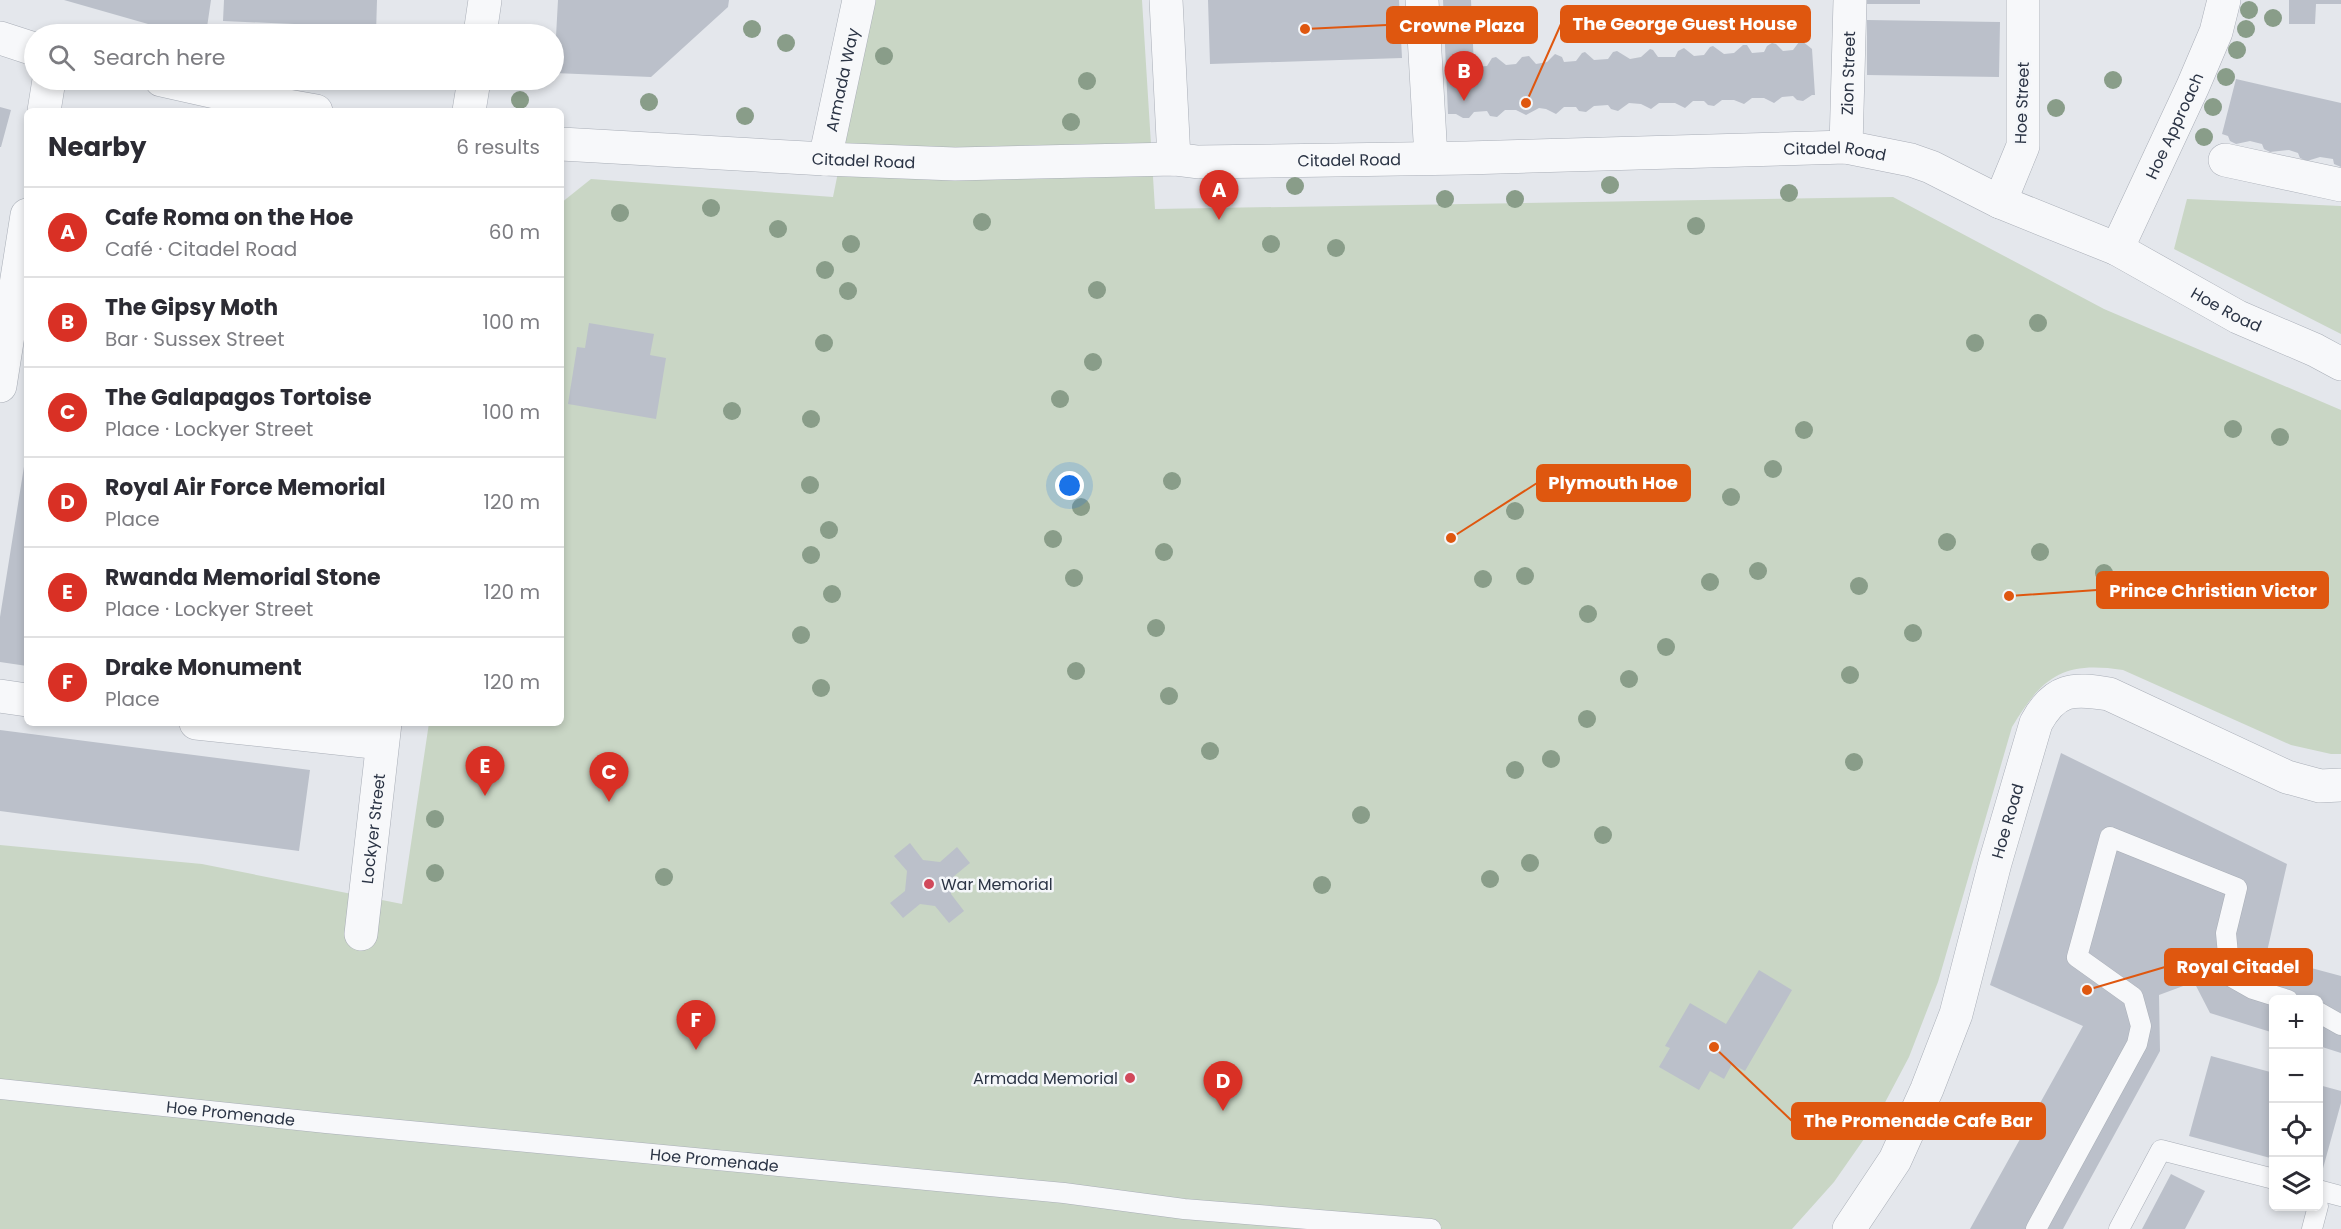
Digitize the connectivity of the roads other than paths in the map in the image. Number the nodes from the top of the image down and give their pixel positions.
1 (485, 0) edge
2 (859, 0) edge
3 (1166, 0) edge
4 (1422, 0) edge
5 (1850, 0) edge
6 (2023, 0) edge
7 (2224, 0) edge
8 (481, 24) edge
9 (0, 38) edge
10 (24, 46) edge
11 (47, 90) edge
12 (192, 90) edge
13 (472, 90) edge
14 (236, 104) edge
15 (44, 108) edge
16 (282, 108) edge
17 (469, 108) edge
18 (564, 144) edge
19 (1846, 147) junction
20 (1431, 158) junction
21 (825, 159) junction
22 (1174, 159) junction
23 (2225, 160) dead end
24 (2341, 186) edge
25 (2000, 202) junction
26 (24, 225) edge
27 (2117, 249) junction
28 (7, 289) edge
29 (2341, 364) edge
30 (0, 386) edge
31 (0, 696) edge
32 (24, 700) edge
33 (252, 726) edge
34 (384, 733) edge
35 (2341, 785) edge
36 (361, 934) dead end
37 (2275, 995) edge
38 (2323, 1012) edge
39 (2323, 1014) edge
40 (2341, 1016) edge
41 (2341, 1025) edge
42 (0, 1089) edge
43 (2269, 1178) edge
44 (2341, 1196) edge
45 (2323, 1198) edge
46 (2316, 1211) edge
47 (1431, 1229) edge
48 (1849, 1229) edge
49 (2036, 1229) edge
50 (2119, 1229) edge
51 (2312, 1229) edge

1 - 8 street
2 - 21 street, Armada Way
3 - 22 street
4 - 20 street
5 - 19 street, Zion Street
6 - 25 street, Hoe Street
7 - 27 street, Hoe Approach
9 - 10 street
11 - 15 street
12 - 14 street
13 - 17 street
14 - 16 street
18 - 21 street, Citadel Road
19 - 20 street, Citadel Road
19 - 25 street, Citadel Road
20 - 22 street, Citadel Road
21 - 22 street, Citadel Road
23 - 24 street
25 - 27 street, Citadel Road
26 - 28 street
27 - 29 street, Hoe Road
28 - 30 street
31 - 32 street
33 - 34 street
34 - 36 street, Lockyer Street
35 - 48 street, Hoe Road
37 - 49 lane
38 - 40 lane
39 - 41 lane
42 - 47 lane, Hoe Promenade
43 - 50 lane
44 - 45 lane
46 - 51 lane

